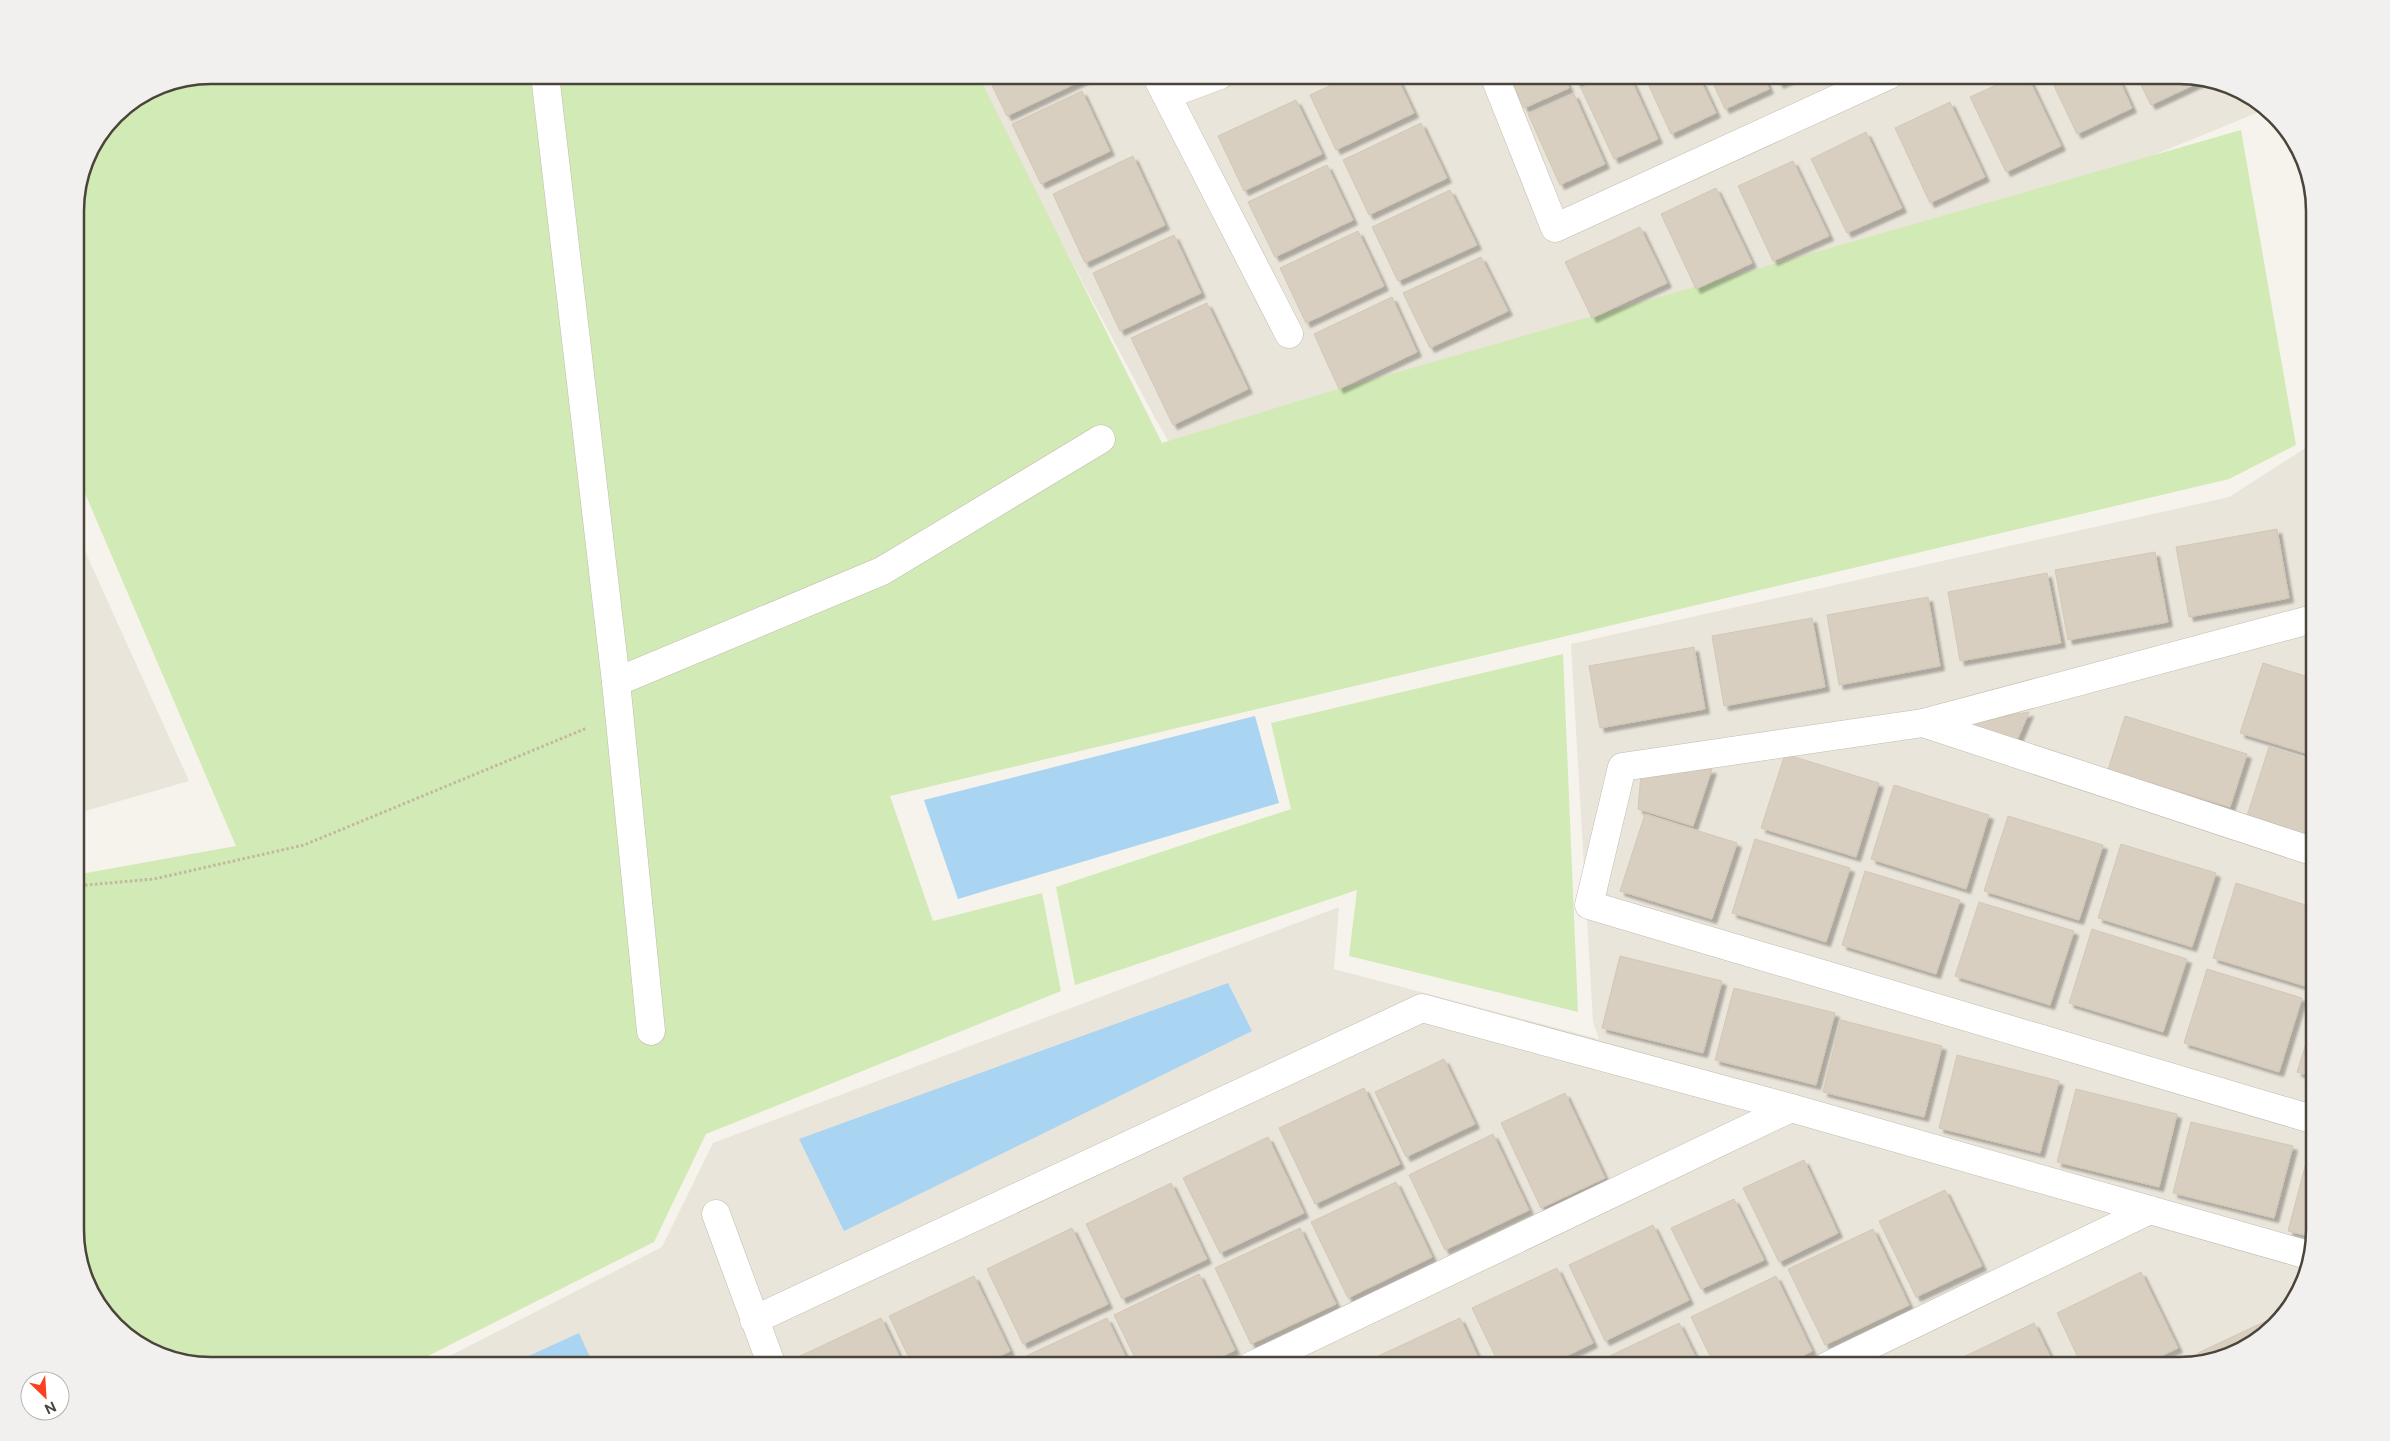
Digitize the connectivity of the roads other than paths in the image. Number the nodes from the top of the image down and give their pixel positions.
1 (546, 84) edge
2 (1498, 84) edge
3 (1869, 84) edge
4 (1161, 85) edge
5 (1289, 334) dead end
6 (1101, 439) dead end
7 (2306, 621) edge
8 (616, 682) junction
9 (1923, 723) junction
10 (2306, 849) edge
11 (651, 1030) dead end
12 (1791, 1108) junction
13 (2306, 1117) edge
14 (2150, 1210) junction
15 (716, 1214) dead end
16 (2304, 1254) edge
17 (754, 1320) junction
18 (768, 1357) edge
19 (1270, 1357) edge
20 (1846, 1357) edge

1 - 8 street
2 - 3 street
4 - 5 street
6 - 8 street
7 - 9 street
8 - 11 street
9 - 10 street
9 - 13 street
12 - 14 street
12 - 17 street
12 - 19 street
14 - 16 street
14 - 20 street
15 - 17 street
17 - 18 street

